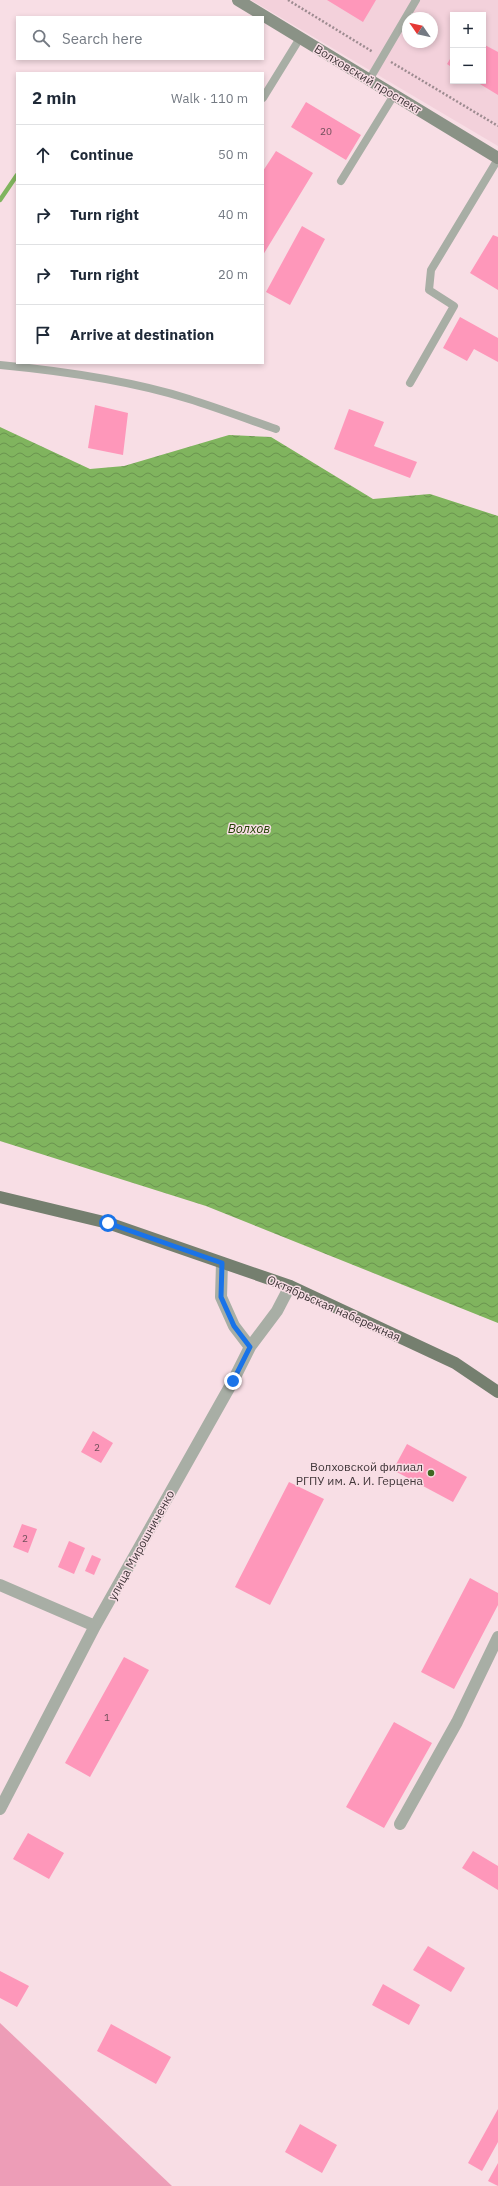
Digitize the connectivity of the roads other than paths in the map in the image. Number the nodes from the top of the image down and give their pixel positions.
1 (238, 0) edge
2 (416, 0) edge
3 (300, 38) junction
4 (369, 80) junction
5 (394, 95) junction
6 (264, 96) edge
7 (498, 158) edge
8 (341, 181) dead end
9 (0, 365) edge
10 (410, 383) dead end
11 (276, 429) dead end
12 (0, 1197) edge
13 (222, 1263) junction
14 (290, 1286) junction
15 (250, 1347) junction
16 (498, 1392) edge
17 (0, 1585) edge
18 (96, 1626) junction
19 (498, 1638) edge
20 (6, 1787) edge
21 (0, 1809) edge
22 (400, 1824) dead end

1 - 3 street, Волховский проспект
2 - 4 lane
3 - 4 street, Волховский проспект
3 - 6 lane
4 - 5 street, Волховский проспект
5 - 7 street, Волховский проспект
5 - 8 lane
7 - 10 lane
9 - 11 lane
12 - 13 main road, Октябрьская набережная
13 - 14 main road, Октябрьская набережная
13 - 15 street
14 - 15 street, улица Мирошниченко
14 - 16 main road, Октябрьская набережная
15 - 18 street, улица Мирошниченко
17 - 18 street
18 - 20 street, улица Мирошниченко
19 - 22 street
20 - 21 street, улица Мирошниченко

